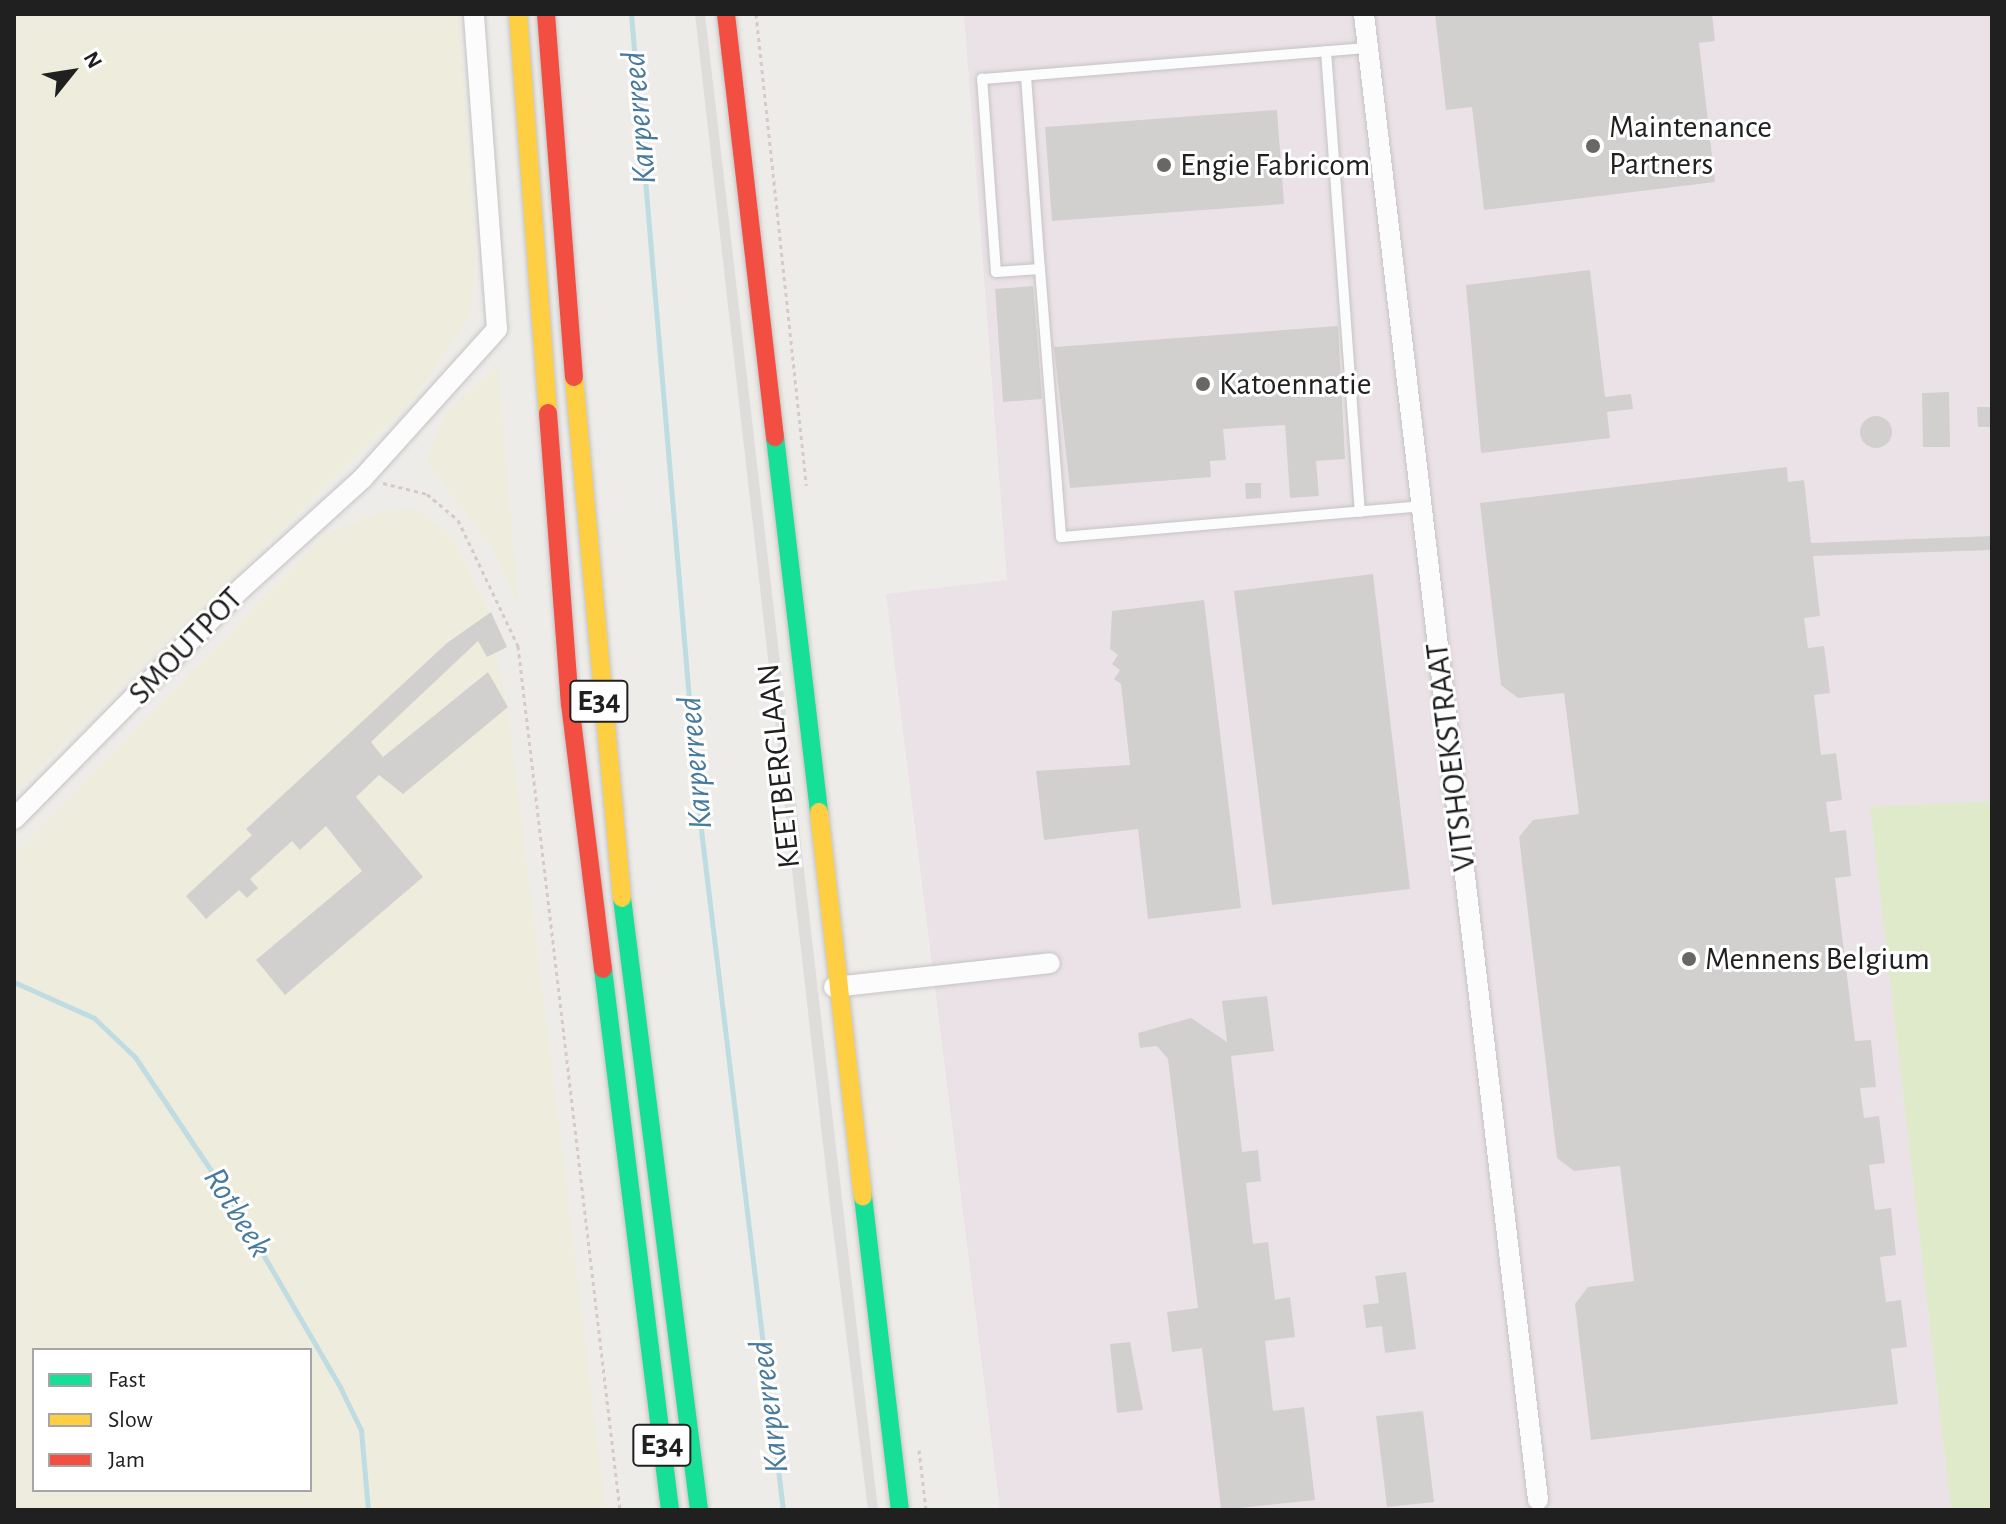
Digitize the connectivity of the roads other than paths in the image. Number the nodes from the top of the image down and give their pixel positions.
1 (474, 14) edge
2 (518, 14) edge
3 (546, 14) edge
4 (711, 14) edge
5 (726, 14) edge
6 (1364, 14) edge
7 (1368, 48) junction
8 (1326, 51) junction
9 (1026, 76) junction
10 (1040, 269) junction
11 (1422, 506) junction
12 (1360, 512) junction
13 (14, 819) edge
14 (1050, 963) dead end
15 (834, 987) junction
16 (1538, 1500) dead end
17 (670, 1510) edge
18 (699, 1510) edge
19 (884, 1510) edge
20 (900, 1510) edge

1 - 13 street, SMOUTPOT
2 - 17 main road, E34
3 - 18 main road, E34
4 - 19 main road, KEETBERGLAAN
5 - 15 main road, KEETBERGLAAN
6 - 7 street, VITSHOEKSTRAAT
7 - 8 lane
7 - 11 street, VITSHOEKSTRAAT
8 - 9 lane
8 - 12 lane
9 - 10 lane
9 - 10 lane
10 - 12 lane
11 - 12 lane
11 - 16 street, VITSHOEKSTRAAT
14 - 15 street
15 - 20 main road, KEETBERGLAAN

